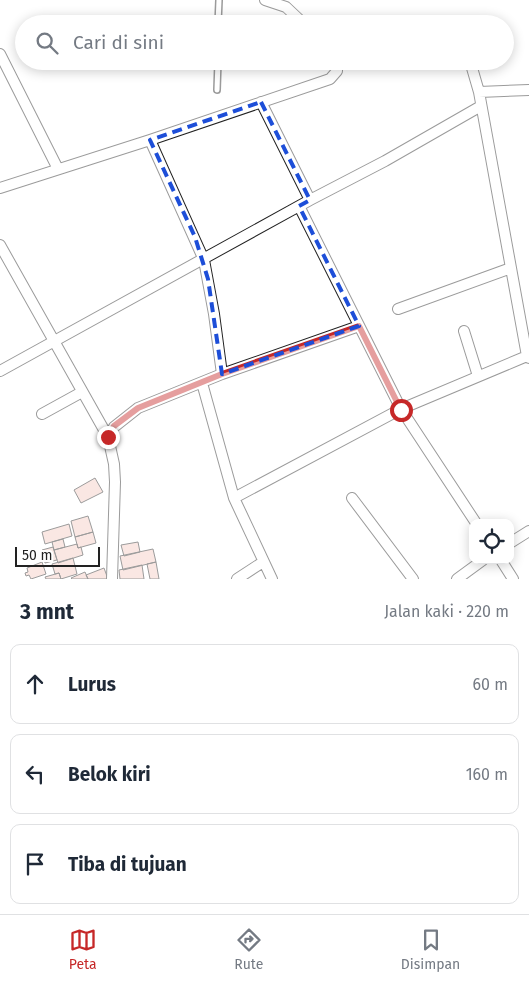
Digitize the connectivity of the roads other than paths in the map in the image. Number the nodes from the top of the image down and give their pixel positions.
1 (219, 0) edge
2 (265, 0) edge
3 (218, 15) edge
4 (294, 15) edge
5 (0, 54) edge
6 (218, 70) edge
7 (337, 70) edge
8 (473, 70) edge
9 (217, 90) dead end
10 (529, 90) edge
11 (479, 92) junction
12 (261, 102) junction
13 (481, 106) junction
14 (150, 140) junction
15 (58, 169) junction
16 (0, 188) edge
17 (310, 200) junction
18 (299, 206) junction
19 (0, 245) edge
20 (204, 260) junction
21 (511, 268) junction
22 (398, 309) dead end
23 (359, 326) junction
24 (464, 332) dead end
25 (55, 340) junction
26 (528, 357) edge
27 (0, 371) edge
28 (222, 374) junction
29 (478, 376) junction
30 (202, 383) junction
31 (82, 392) junction
32 (401, 410) junction
33 (42, 414) dead end
34 (108, 437) junction
35 (234, 498) junction
36 (352, 498) dead end
37 (473, 519) edge
38 (529, 531) edge
39 (514, 540) edge
40 (263, 562) junction
41 (478, 564) edge
42 (504, 564) edge
43 (112, 579) edge
44 (237, 579) edge
45 (272, 579) edge
46 (414, 579) edge
47 (457, 579) edge
48 (513, 579) edge

1 - 3 lane
2 - 4 street
5 - 15 street
6 - 9 lane
7 - 12 street
8 - 11 street
10 - 11 street
11 - 13 street
12 - 14 street
12 - 17 street
13 - 17 street
13 - 21 street
14 - 15 street
14 - 20 street
15 - 16 street
17 - 18 street
18 - 20 street
18 - 23 street
19 - 25 street
20 - 25 street
20 - 28 street
21 - 22 street
21 - 26 street
23 - 28 street
23 - 32 street
24 - 29 street
25 - 27 street
25 - 31 street
26 - 29 street
28 - 30 street
29 - 32 street
30 - 34 street
30 - 35 street
31 - 33 street
31 - 34 street
32 - 35 street
32 - 37 street
34 - 43 street
35 - 40 street
36 - 46 street
38 - 39 street
40 - 44 street
40 - 45 street
41 - 47 street
42 - 48 street

